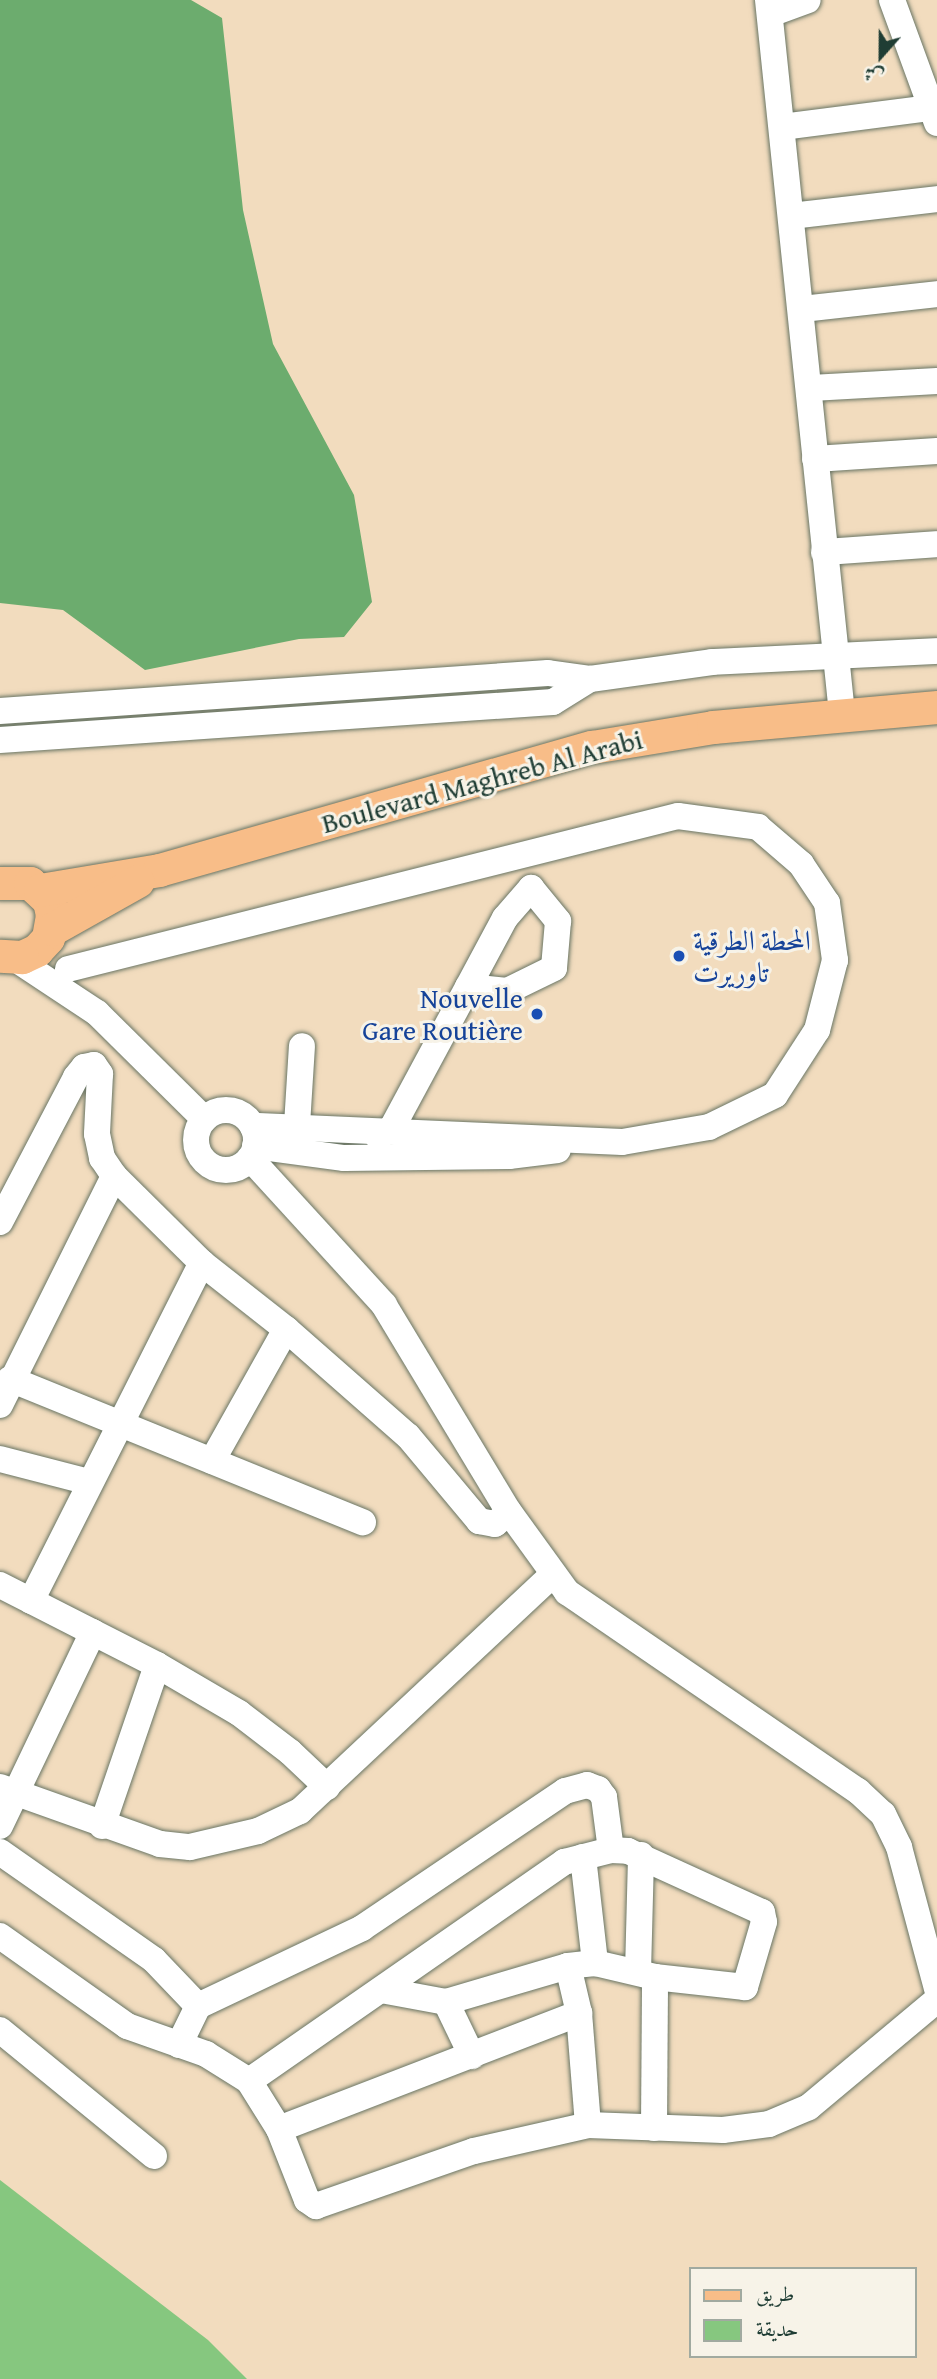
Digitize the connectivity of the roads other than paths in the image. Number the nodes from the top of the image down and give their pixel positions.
1 (808, 0) edge
2 (892, 0) edge
3 (769, 7) edge
4 (934, 116) edge
5 (782, 127) junction
6 (937, 199) edge
7 (791, 216) junction
8 (937, 294) edge
9 (802, 309) junction
10 (937, 381) edge
11 (811, 388) junction
12 (937, 451) edge
13 (816, 459) junction
14 (937, 544) edge
15 (824, 552) junction
16 (937, 651) edge
17 (836, 657) junction
18 (590, 680) junction
19 (937, 707) edge
20 (0, 711) edge
21 (842, 714) junction
22 (0, 740) edge
23 (159, 870) junction
24 (2, 878) edge
25 (40, 890) junction
26 (50, 934) junction
27 (7, 957) edge
28 (68, 969) junction
29 (468, 987) dead end
30 (97, 1013) junction
31 (302, 1046) dead end
32 (204, 1119) junction
33 (297, 1125) junction
34 (392, 1128) junction
35 (622, 1142) junction
36 (253, 1143) junction
37 (344, 1158) junction
38 (114, 1176) junction
39 (0, 1222) edge
40 (202, 1263) junction
41 (286, 1329) junction
42 (10, 1379) junction
43 (0, 1405) edge
44 (117, 1424) junction
45 (0, 1459) edge
46 (212, 1461) junction
47 (89, 1482) junction
48 (509, 1511) junction
49 (363, 1522) dead end
50 (552, 1575) junction
51 (0, 1585) edge
52 (31, 1601) junction
53 (93, 1632) junction
54 (157, 1665) junction
55 (327, 1787) junction
56 (9, 1790) edge
57 (0, 1826) edge
58 (102, 1826) junction
59 (611, 1850) junction
60 (0, 1852) edge
61 (641, 1855) junction
62 (583, 1857) junction
63 (0, 1936) edge
64 (595, 1964) junction
65 (568, 1966) junction
66 (647, 1974) junction
67 (937, 1989) edge
68 (382, 1990) junction
69 (937, 2000) edge
70 (446, 2002) junction
71 (198, 2006) junction
72 (579, 2013) junction
73 (0, 2030) edge
74 (179, 2045) junction
75 (472, 2056) junction
76 (249, 2081) junction
77 (588, 2125) junction
78 (654, 2128) junction
79 (279, 2130) junction
80 (154, 2157) dead end

1 - 3 street
2 - 4 street
3 - 5 street
4 - 5 street
5 - 7 street
6 - 7 street
7 - 9 street
8 - 9 street
9 - 11 street
10 - 11 street
11 - 13 street
12 - 13 street
13 - 15 street
14 - 15 street
15 - 17 street
16 - 17 street
17 - 18 street
17 - 21 street
18 - 20 street
18 - 22 street
19 - 21 main road, Boulevard Maghreb Al Arabi
21 - 23 main road, Boulevard Maghreb Al Arabi
23 - 25 main road, Boulevard Maghreb Al Arabi
23 - 26 main road, Boulevard Maghreb Al Arabi
24 - 25 main road
25 - 26 main road
26 - 27 main road, Boulevard Maghreb Al Arabi
26 - 28 street
27 - 30 street
28 - 30 street
28 - 35 street
29 - 34 street
30 - 32 street
31 - 33 street
32 - 36 street
32 - 36 street
33 - 34 street
33 - 36 street
34 - 35 street
34 - 37 street
35 - 37 street
36 - 37 street
36 - 48 street
38 - 39 street
38 - 40 street
38 - 42 street
40 - 41 street
40 - 44 street
41 - 46 street
41 - 48 street
42 - 43 street
42 - 44 street
44 - 46 street
44 - 47 street
45 - 47 street
46 - 49 street
47 - 52 street
48 - 50 street
50 - 55 street
50 - 67 street
51 - 52 street
52 - 53 street
53 - 54 street
53 - 56 street
54 - 55 street
54 - 58 street
55 - 58 street
56 - 57 street
56 - 58 street
59 - 61 street
59 - 62 street
59 - 71 street
60 - 71 street
61 - 66 street
61 - 66 street
62 - 64 street
62 - 68 street
63 - 74 street
64 - 65 street
64 - 66 street
65 - 70 street
65 - 72 street
66 - 78 street
68 - 70 street
68 - 76 street
69 - 78 street
70 - 75 street
71 - 74 street
72 - 75 street
72 - 77 street
73 - 80 street
74 - 76 street
75 - 79 street
76 - 79 street
77 - 78 street
77 - 79 street

